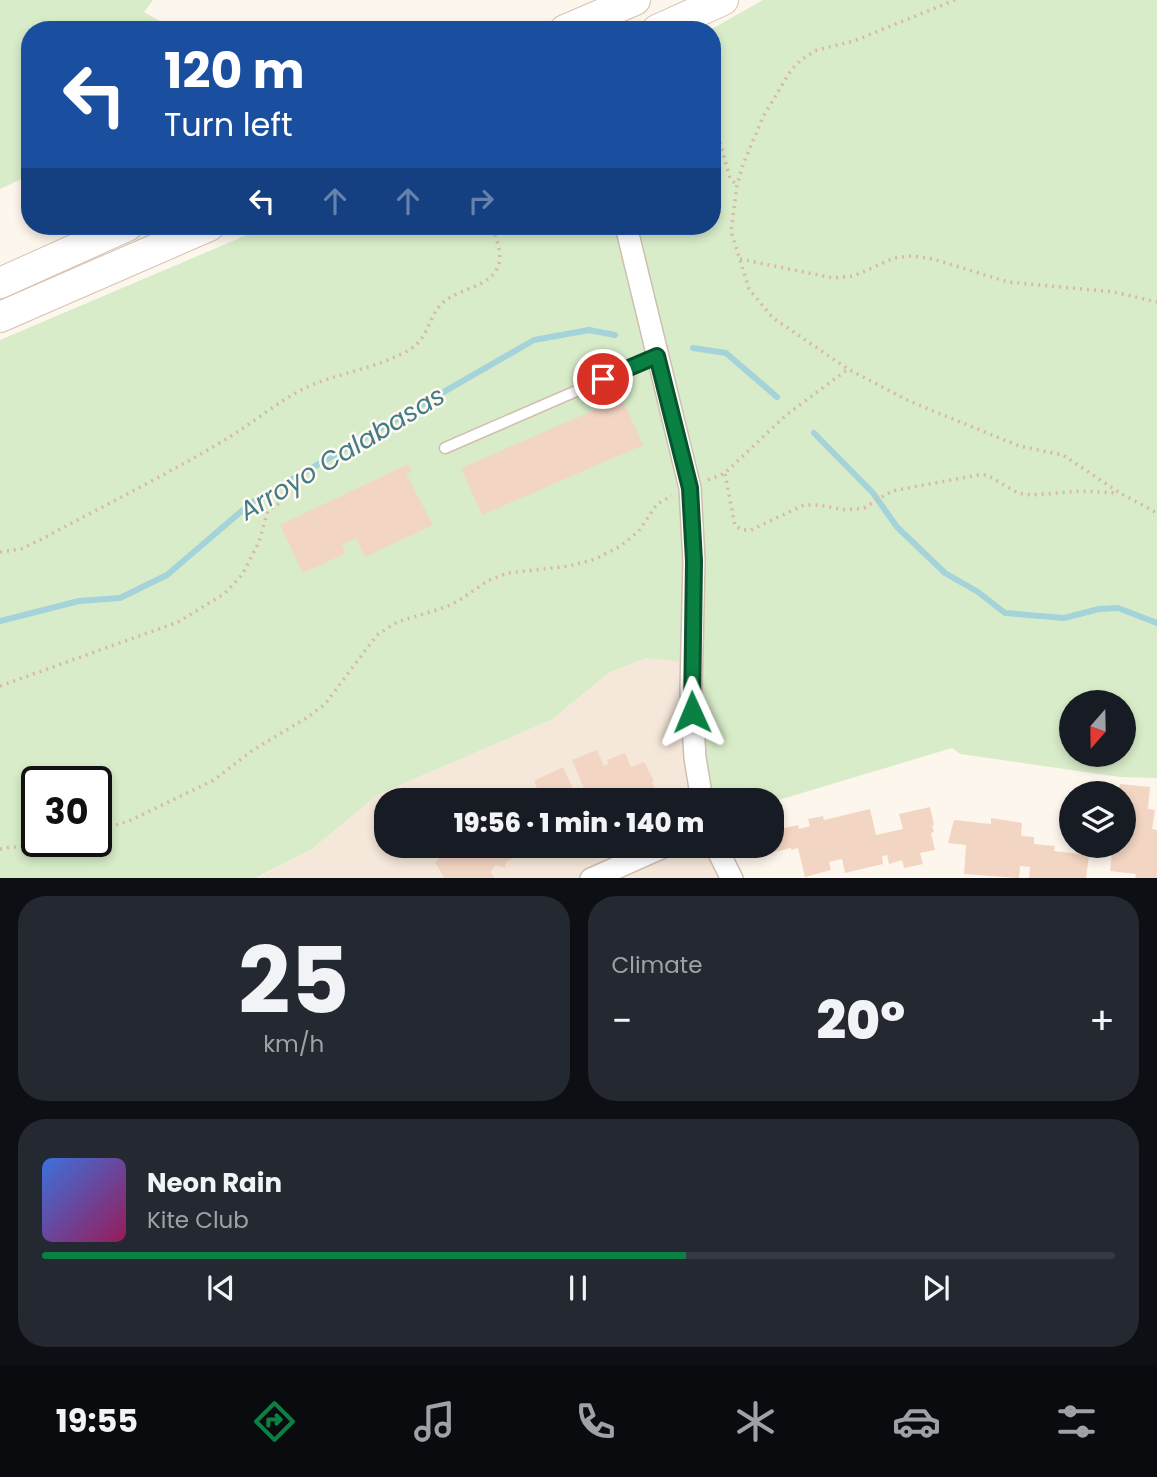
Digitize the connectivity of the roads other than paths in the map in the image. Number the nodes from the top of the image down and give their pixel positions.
1 (635, 0) edge
2 (723, 0) edge
3 (586, 21) edge
4 (677, 21) edge
5 (107, 235) edge
6 (188, 235) edge
7 (628, 235) edge
8 (0, 283) edge
9 (0, 317) edge
10 (657, 356) junction
11 (445, 448) dead end
12 (700, 788) edge
13 (638, 858) edge
14 (722, 858) edge
15 (591, 878) edge
16 (732, 878) edge

1 - 3 street
2 - 4 street
5 - 8 street
6 - 9 street
7 - 10 street
10 - 11 lane
10 - 12 street
13 - 15 street
14 - 16 street

